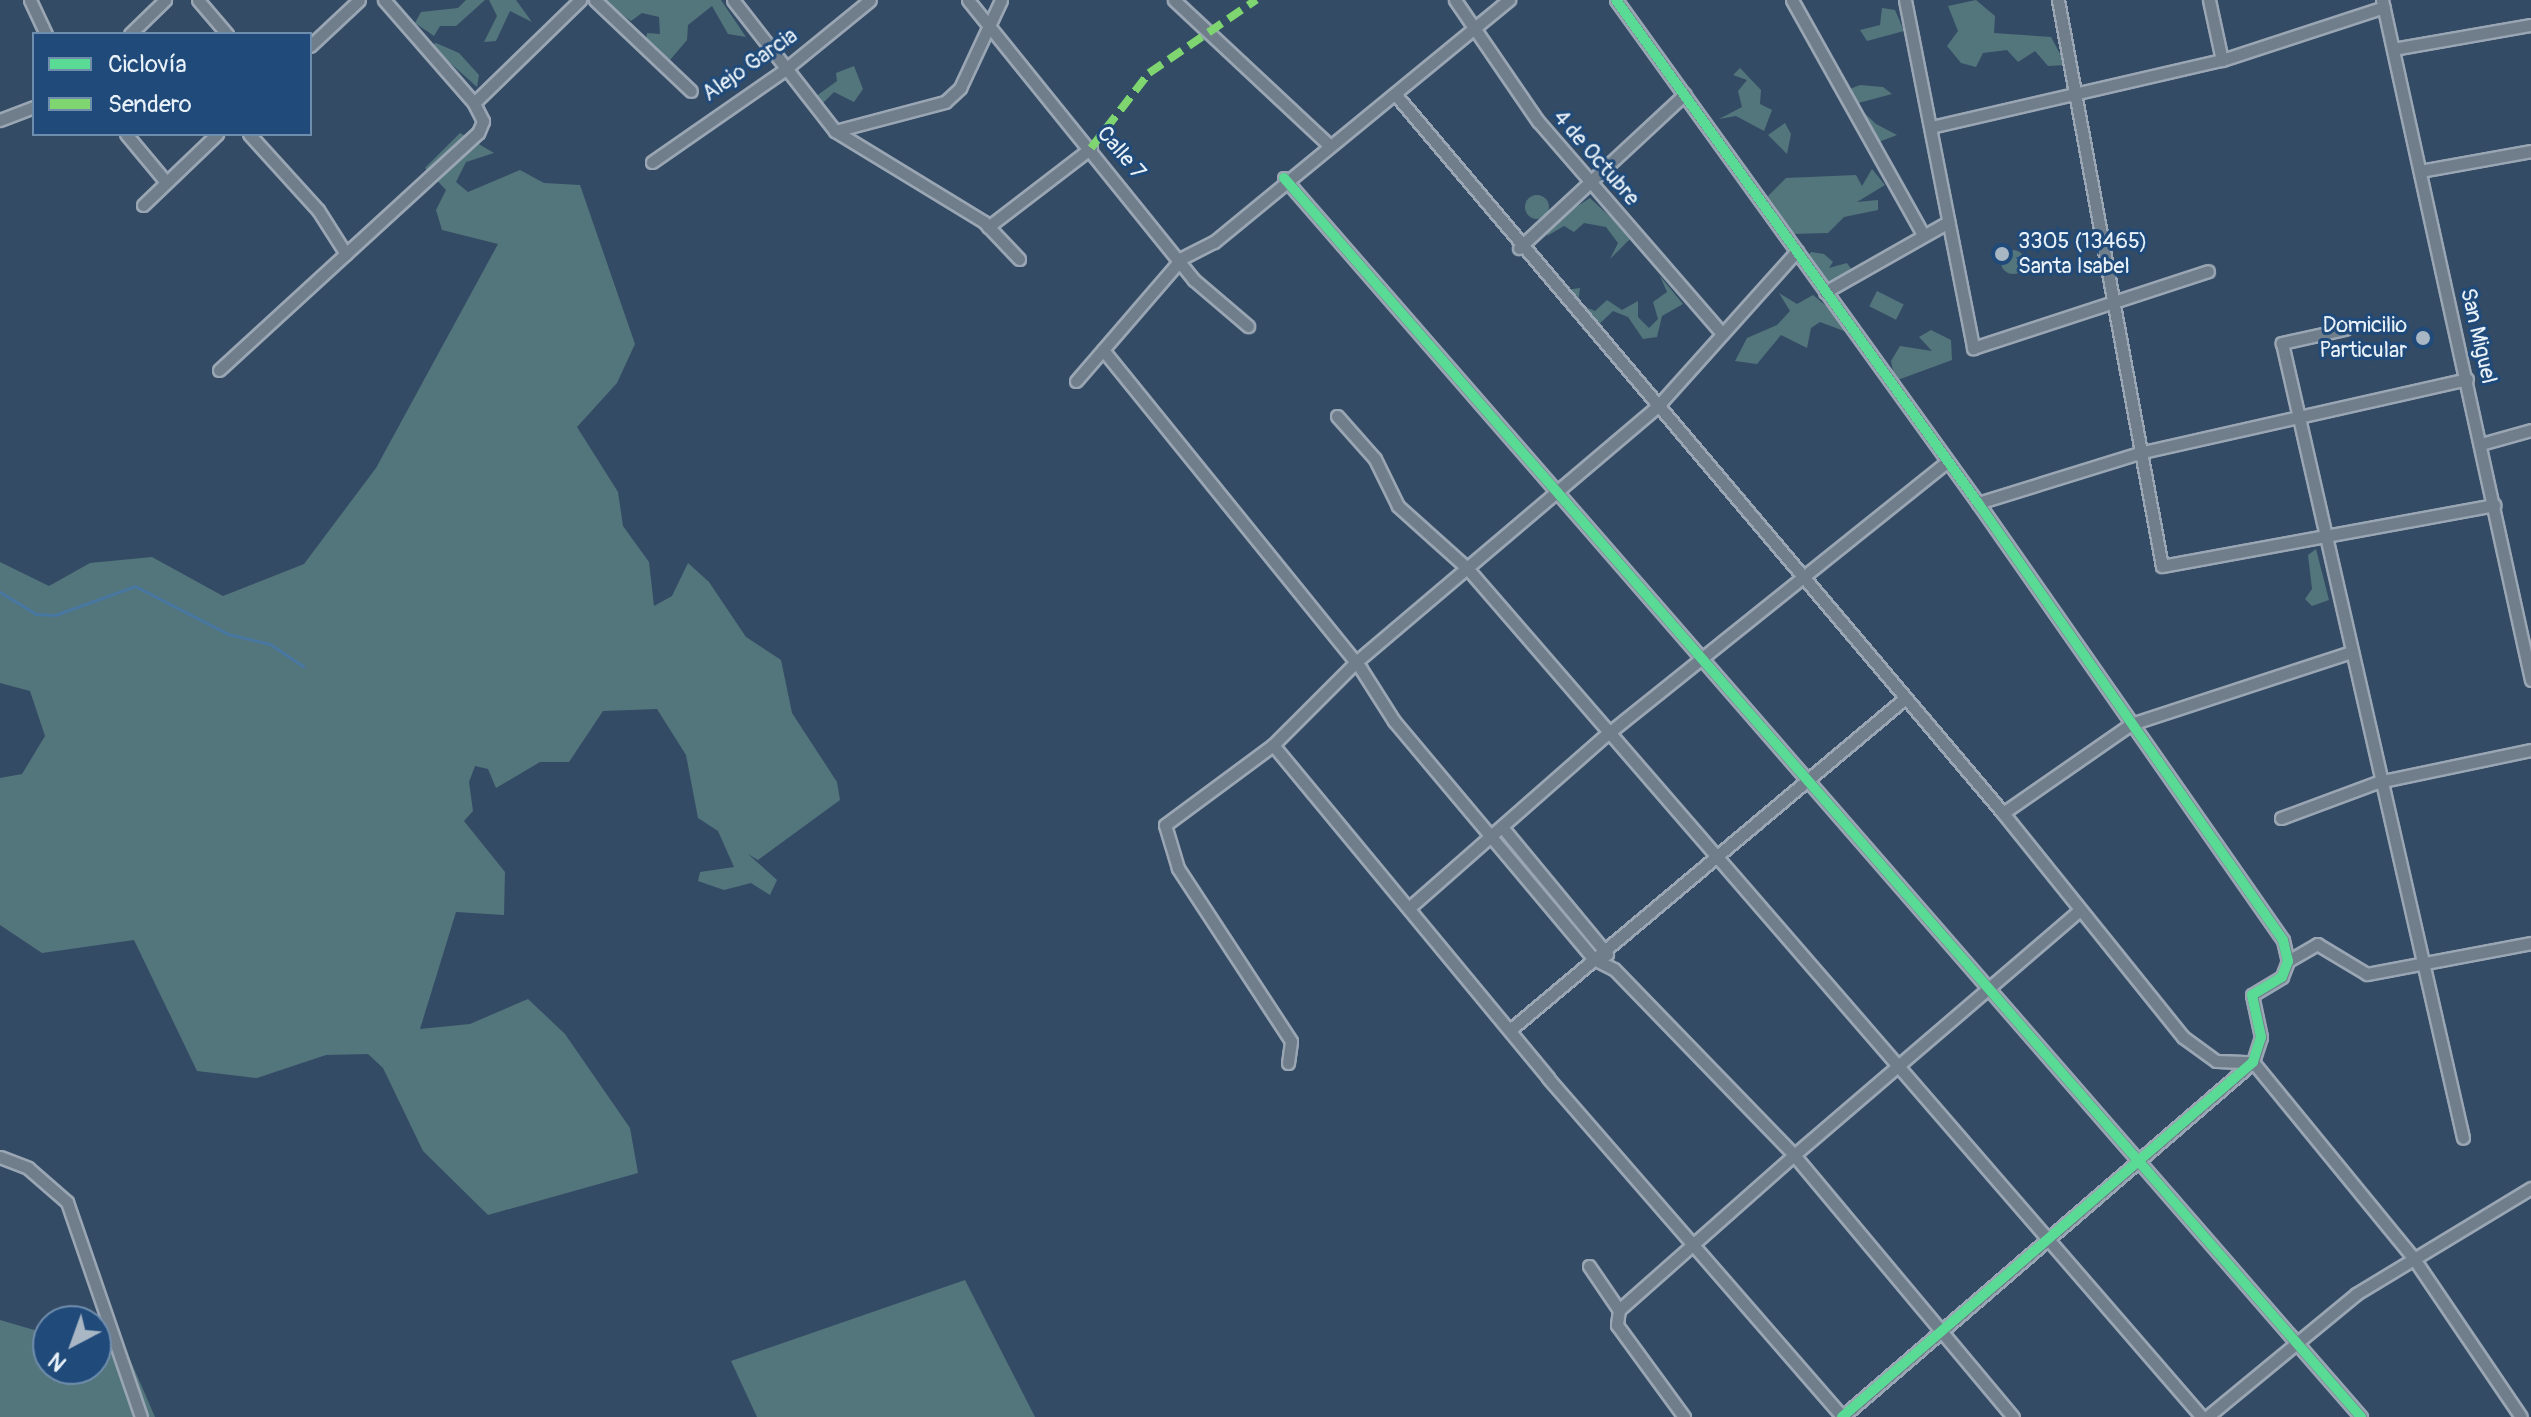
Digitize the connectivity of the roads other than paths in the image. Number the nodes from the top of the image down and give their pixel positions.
1 (30, 0) edge
2 (165, 0) edge
3 (198, 0) edge
4 (359, 0) edge
5 (384, 0) edge
6 (580, 0) edge
7 (595, 0) edge
8 (733, 0) edge
9 (870, 0) edge
10 (968, 0) edge
11 (1001, 0) edge
12 (1174, 0) edge
13 (1455, 0) edge
14 (1509, 0) edge
15 (1616, 0) edge
16 (1792, 0) edge
17 (1905, 0) edge
18 (2058, 0) edge
19 (2209, 0) edge
20 (2383, 4) edge
21 (2531, 25) edge
22 (988, 26) junction
23 (1474, 29) junction
24 (45, 32) edge
25 (132, 32) edge
26 (225, 32) edge
27 (312, 44) edge
28 (2393, 49) junction
29 (2222, 60) junction
30 (783, 71) junction
31 (691, 91) dead end
32 (1395, 94) junction
33 (1685, 94) junction
34 (2079, 96) junction
35 (474, 103) junction
36 (32, 108) edge
37 (0, 120) edge
38 (1931, 127) junction
39 (835, 131) junction
40 (128, 136) edge
41 (215, 136) edge
42 (251, 136) edge
43 (1329, 145) junction
44 (1091, 148) junction
45 (2531, 151) edge
46 (652, 162) dead end
47 (2420, 171) junction
48 (1284, 178) junction
49 (166, 182) junction
50 (1589, 182) junction
51 (143, 205) dead end
52 (1948, 222) junction
53 (988, 227) junction
54 (1923, 234) junction
55 (1519, 248) junction
56 (1797, 251) junction
57 (346, 254) junction
58 (1182, 258) junction
59 (1019, 259) dead end
60 (2208, 271) dead end
61 (1825, 292) junction
62 (2116, 301) junction
63 (1248, 326) dead end
64 (2345, 329) dead end
65 (1721, 332) junction
66 (1103, 350) junction
67 (219, 370) dead end
68 (2467, 379) junction
69 (1076, 381) dead end
70 (1656, 408) junction
71 (1337, 416) dead end
72 (2302, 418) junction
73 (2531, 430) edge
74 (2481, 444) junction
75 (2143, 452) junction
76 (1947, 462) junction
77 (1562, 493) junction
78 (1978, 503) junction
79 (2494, 505) junction
80 (2327, 537) junction
81 (1467, 568) junction
82 (1801, 575) junction
83 (2351, 652) junction
84 (1702, 657) junction
85 (1356, 662) junction
86 (2531, 680) edge
87 (1904, 699) junction
88 (2131, 724) junction
89 (1606, 735) junction
90 (1273, 745) junction
91 (2531, 750) edge
92 (1809, 776) junction
93 (2378, 782) junction
94 (2003, 813) junction
95 (2281, 818) dead end
96 (1502, 827) junction
97 (1491, 836) junction
98 (1716, 859) junction
99 (1410, 907) junction
100 (2079, 911) junction
101 (2531, 943) edge
102 (1605, 949) junction
103 (1594, 959) junction
104 (2288, 961) junction
105 (2422, 965) junction
106 (1614, 969) junction
107 (1989, 987) junction
108 (1510, 1030) junction
109 (2253, 1062) junction
110 (1288, 1063) dead end
111 (1895, 1067) junction
112 (2463, 1138) dead end
113 (1794, 1155) junction
114 (2140, 1156) junction
115 (0, 1157) edge
116 (2531, 1188) edge
117 (2045, 1242) junction
118 (1690, 1246) junction
119 (2412, 1256) junction
120 (1589, 1266) dead end
121 (1619, 1310) junction
122 (1941, 1329) junction
123 (2297, 1343) junction
124 (141, 1417) edge
125 (1684, 1417) edge
126 (1843, 1417) edge
127 (2013, 1417) edge
128 (2205, 1417) edge
129 (2361, 1417) edge
130 (2521, 1417) edge

1 - 24 street
2 - 25 street
3 - 26 street
4 - 27 street
5 - 35 street
6 - 35 street
7 - 31 street
8 - 30 street
9 - 30 street, Alejo Garcia
10 - 22 street, Calle 7
11 - 22 street
12 - 43 street
13 - 23 street, 4 de Octubre
14 - 23 street
15 - 33 street
16 - 54 street
17 - 38 street
18 - 34 street
19 - 29 street
20 - 28 street, San Miguel
20 - 29 street
21 - 28 street
22 - 39 street
22 - 44 street, Calle 7
23 - 32 street
23 - 50 street, 4 de Octubre
28 - 47 street, San Miguel
29 - 34 street
30 - 39 street
30 - 46 street, Alejo Garcia
32 - 43 street
32 - 55 street
33 - 50 street
33 - 56 street
34 - 38 street
34 - 62 street
35 - 57 street
36 - 37 street
38 - 52 street
39 - 53 street
40 - 49 street
41 - 49 street
42 - 57 street
43 - 48 street
44 - 53 street
44 - 58 street, Calle 7
45 - 47 street
47 - 68 street, San Miguel
48 - 58 street
48 - 77 street
49 - 51 street
50 - 55 street
50 - 65 street, 4 de Octubre
52 - 54 street
52 - 62 street
53 - 59 street
54 - 61 street
55 - 70 street
56 - 61 street
56 - 65 street
57 - 67 street
58 - 63 street, Calle 7
58 - 66 street
60 - 62 street
61 - 76 street
62 - 75 street
64 - 72 street
65 - 70 street
66 - 69 street
66 - 85 street
68 - 72 street
68 - 74 street, San Miguel
70 - 77 street
70 - 82 street
71 - 81 street
72 - 75 street
72 - 80 street
73 - 74 street
74 - 79 street, San Miguel
75 - 78 street
75 - 80 street
76 - 78 street
76 - 82 street
77 - 81 street
77 - 84 street
78 - 88 street
79 - 80 street
79 - 86 street, San Miguel
80 - 83 street
81 - 85 street
81 - 89 street
82 - 84 street
82 - 87 street
83 - 88 street
83 - 93 street
84 - 89 street
84 - 92 street
85 - 90 street
85 - 97 street
87 - 92 street
87 - 94 street
88 - 94 street
88 - 104 street
89 - 96 street
89 - 98 street
90 - 99 street
90 - 110 street
91 - 93 street
92 - 98 street
92 - 107 street
93 - 95 street
93 - 105 street
94 - 100 street
96 - 97 street
96 - 102 street
97 - 99 street
97 - 103 street
98 - 102 street
98 - 111 street
99 - 108 street
100 - 107 street
100 - 109 street
101 - 105 street
102 - 103 street
102 - 106 street
103 - 106 street
103 - 108 street
104 - 105 street
104 - 109 street
105 - 112 street
106 - 113 street
107 - 111 street
107 - 114 street
108 - 118 street
109 - 114 street
109 - 119 street
111 - 113 street
111 - 117 street
113 - 118 street
113 - 122 street
114 - 117 street
114 - 123 street
115 - 124 street
116 - 119 street
117 - 122 street
117 - 128 street
118 - 121 street
118 - 126 street
119 - 123 street
119 - 130 street
120 - 121 street
121 - 125 street
122 - 126 street
122 - 127 street
123 - 128 street
123 - 129 street

